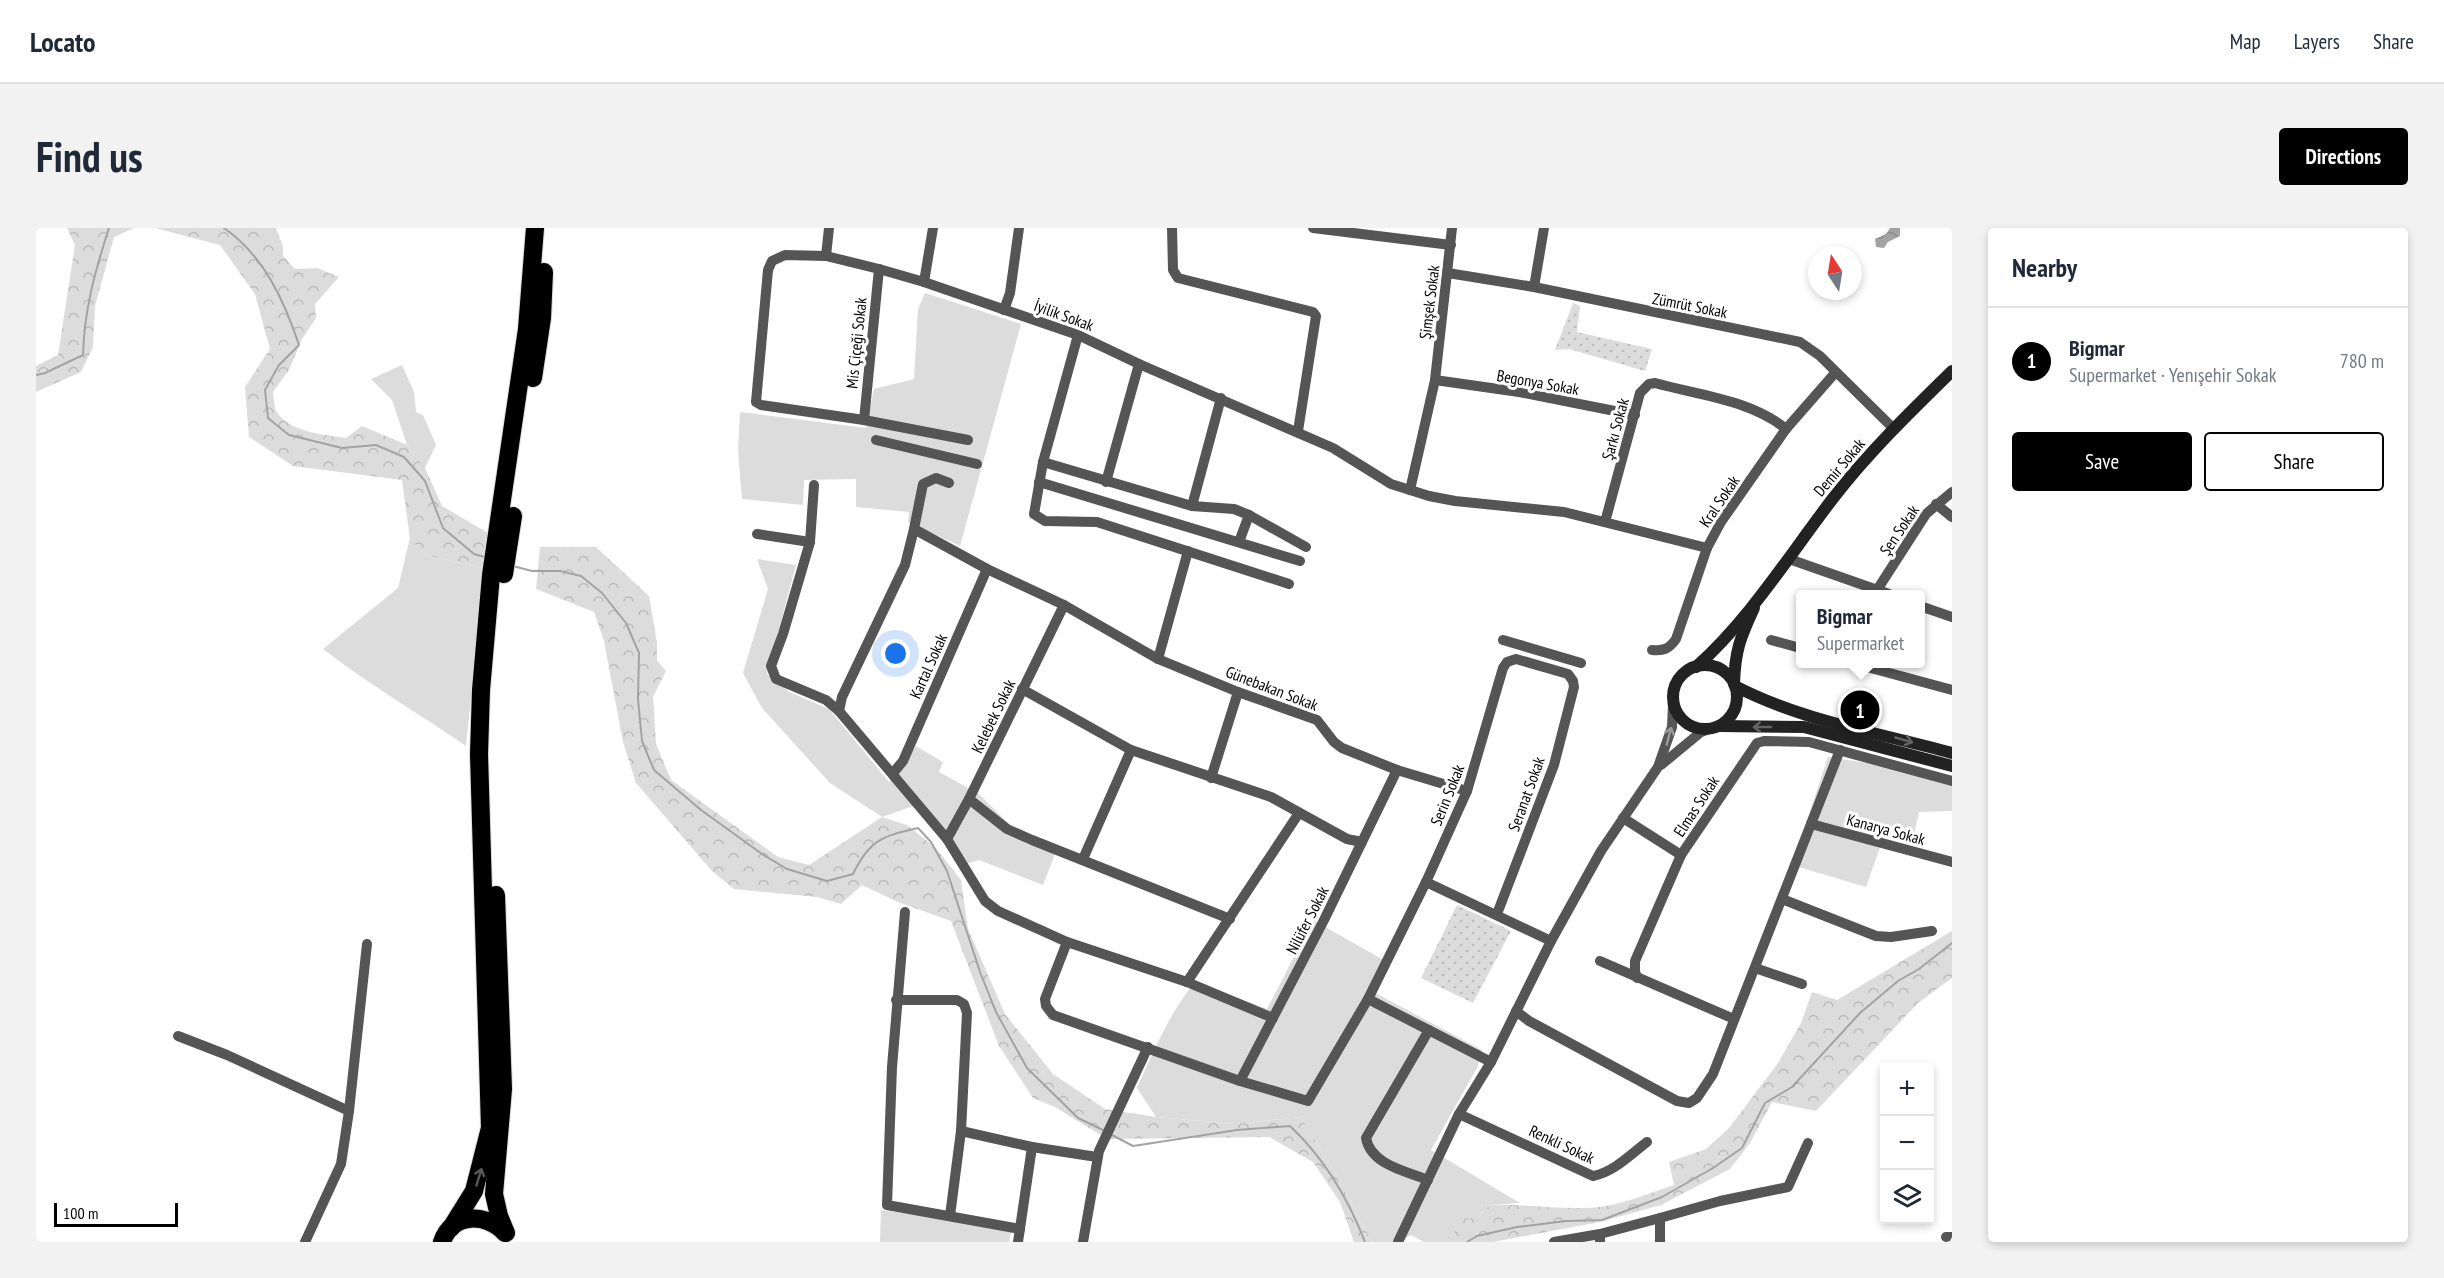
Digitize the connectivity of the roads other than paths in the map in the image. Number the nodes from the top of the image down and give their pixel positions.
1 (535, 228) edge
2 (547, 228) edge
3 (829, 228) edge
4 (933, 228) edge
5 (1019, 228) edge
6 (1172, 228) edge
7 (1313, 228) edge
8 (1452, 228) edge
9 (1544, 228) edge
10 (1450, 245) junction
11 (826, 256) junction
12 (879, 269) junction
13 (1448, 273) junction
14 (924, 282) junction
15 (1534, 287) junction
16 (1004, 310) junction
17 (1078, 335) junction
18 (1139, 364) junction
19 (1952, 371) edge
20 (1835, 373) junction
21 (1435, 380) junction
22 (1221, 398) junction
23 (1635, 416) junction
24 (864, 420) junction
25 (1786, 429) junction
26 (1894, 429) junction
27 (1298, 431) junction
28 (876, 440) dead end
29 (968, 440) dead end
30 (1043, 462) junction
31 (977, 464) dead end
32 (1040, 482) junction
33 (1106, 482) junction
34 (949, 483) dead end
35 (814, 484) dead end
36 (1410, 490) junction
37 (1952, 492) edge
38 (1936, 504) junction
39 (1192, 506) junction
40 (1249, 515) junction
41 (1952, 517) edge
42 (1605, 522) junction
43 (914, 530) junction
44 (758, 534) dead end
45 (810, 542) junction
46 (1239, 542) junction
47 (502, 546) junction
48 (1306, 547) dead end
49 (1707, 548) junction
50 (1188, 551) junction
51 (1789, 559) junction
52 (1300, 561) dead end
53 (987, 569) junction
54 (497, 576) junction
55 (1288, 585) dead end
56 (1877, 590) joint
57 (1761, 594) junction
58 (1064, 605) junction
59 (1925, 608) edge
60 (1952, 617) edge
61 (1503, 640) dead end
62 (1771, 640) dead end
63 (1796, 647) edge
64 (1652, 650) dead end
65 (1158, 659) junction
66 (1581, 663) dead end
67 (1696, 667) junction
68 (1874, 668) edge
69 (1574, 681) joint
70 (1735, 685) junction
71 (1022, 688) junction
72 (1952, 690) edge
73 (1238, 692) junction
74 (1673, 704) junction
75 (839, 711) junction
76 (1714, 728) junction
77 (1882, 747) junction
78 (1131, 750) junction
79 (1840, 750) junction
80 (1952, 753) edge
81 (1878, 760) junction
82 (1952, 766) edge
83 (1658, 767) junction
84 (1397, 770) junction
85 (893, 773) junction
86 (1211, 778) junction
87 (1952, 781) edge
88 (1467, 791) junction
89 (969, 799) junction
90 (1299, 813) junction
91 (1623, 818) junction
92 (1811, 824) junction
93 (947, 839) junction
94 (1362, 842) junction
95 (1681, 855) junction
96 (1083, 859) junction
97 (1952, 862) edge
98 (1426, 882) junction
99 (1782, 899) junction
100 (905, 912) dead end
101 (1497, 914) junction
102 (1230, 919) junction
103 (1932, 931) dead end
104 (1551, 941) junction
105 (1067, 942) junction
106 (367, 944) dead end
107 (1600, 961) dead end
108 (1755, 968) junction
109 (1637, 978) junction
110 (1187, 982) junction
111 (1802, 984) dead end
112 (1368, 999) junction
113 (896, 1000) junction
114 (1516, 1011) junction
115 (1273, 1018) junction
116 (1734, 1019) junction
117 (1429, 1030) junction
118 (178, 1036) dead end
119 (1148, 1047) junction
120 (1491, 1062) junction
121 (1240, 1081) junction
122 (349, 1111) junction
123 (1459, 1114) junction
124 (961, 1131) junction
125 (1647, 1142) dead end
126 (1808, 1143) dead end
127 (1032, 1147) junction
128 (1098, 1154) junction
129 (1428, 1180) junction
130 (950, 1216) junction
131 (1660, 1218) junction
132 (1020, 1229) junction
133 (446, 1235) edge
134 (508, 1238) edge
135 (1600, 1238) edge
136 (305, 1242) edge
137 (1018, 1242) edge
138 (1083, 1242) edge
139 (1398, 1242) edge
140 (1554, 1242) edge
141 (1660, 1242) edge

1 - 47 highway
2 - 47 highway
3 - 11 street
4 - 14 street
5 - 16 street
6 - 27 street
7 - 10 street
8 - 10 street, Şimşek Sokak
9 - 15 street
10 - 13 street, Şimşek Sokak
11 - 12 street, İyilik Sokak
11 - 24 street, İyilik Sokak
12 - 14 street, İyilik Sokak
12 - 24 street, Mis Çiçeği Sokak
13 - 15 street, Zümrüt Sokak
13 - 21 street, Şimşek Sokak
14 - 16 street, İyilik Sokak
15 - 20 street, Zümrüt Sokak
16 - 17 street, İyilik Sokak
17 - 18 street, İyilik Sokak
17 - 30 street
18 - 22 street, İyilik Sokak
18 - 33 street
19 - 26 street, Demir Sokak
20 - 25 street, Kral Sokak
20 - 26 street, Zümrüt Sokak
21 - 23 street, Begonya Sokak
21 - 36 street, Şimşek Sokak
22 - 27 street, İyilik Sokak
22 - 39 street
23 - 25 street, Şarkı Sokak
23 - 42 street, Şarkı Sokak
24 - 29 street
25 - 49 street, Kral Sokak
26 - 51 street, Demir Sokak
27 - 36 street, İyilik Sokak
28 - 31 street
30 - 32 street
30 - 33 street
32 - 46 street
32 - 50 street
33 - 39 street
34 - 43 street
35 - 45 street
36 - 42 street, İyilik Sokak
37 - 38 street, Şen Sokak
38 - 41 street
38 - 56 street, Şen Sokak
39 - 40 street
40 - 46 street
40 - 48 street
42 - 49 street, İyilik Sokak
43 - 53 street, Günebakan Sokak
43 - 75 street
44 - 45 street
45 - 75 street
46 - 52 street
47 - 54 highway
49 - 64 street, Kral Sokak
50 - 55 street
50 - 65 street
51 - 56 street
51 - 57 street, Demir Sokak
53 - 58 street, Günebakan Sokak
53 - 85 street, Kartal Sokak
133 -> 54 highway
54 - 134 highway
57 - 67 street, Demir Sokak
57 - 70 street, Demir Sokak
58 - 65 street, Günebakan Sokak
58 - 71 street, Kelebek Sokak
59 - 60 street
61 - 66 street
62 - 63 street
65 - 73 street, Günebakan Sokak
67 - 70 street
67 - 74 street
68 - 72 street
69 - 88 street, Serin Sokak
69 - 101 street, Seranat Sokak
70 - 76 street
70 -> 80 street
71 - 78 street
71 - 89 street, Kelebek Sokak
73 - 84 street, Günebakan Sokak
73 - 86 street
74 - 76 street
83 -> 74 street
75 - 85 street
77 -> 76 street
76 - 83 street
77 - 81 street
77 - 82 street
78 - 86 street
78 - 96 street
79 - 81 street, Elmas Sokak
79 - 92 street
79 - 95 street, Elmas Sokak
81 - 87 street, Elmas Sokak
83 - 91 street
84 - 88 street, Günebakan Sokak
84 - 94 street, Nilüfer Sokak
85 - 93 street
86 - 90 street
88 - 98 street, Serin Sokak
89 - 93 street, Kelebek Sokak
89 - 96 street
90 - 94 street
90 - 102 street
91 - 95 street
91 - 104 street
92 - 97 street, Kanarya Sokak
92 - 99 street
93 - 105 street
94 - 115 street, Nilüfer Sokak
95 - 109 street, Elmas Sokak
96 - 102 street
98 - 101 street
98 - 112 street, Serin Sokak
99 - 103 street
99 - 108 street
100 - 113 street
101 - 104 street
102 - 110 street
104 - 114 street
105 - 110 street
105 - 119 street
106 - 122 street
107 - 109 street
108 - 111 street
108 - 116 street
109 - 116 street
110 - 115 street
112 - 117 street
112 - 121 street, Serin Sokak
113 - 124 street
113 - 130 street
114 - 116 street
114 - 120 street
115 - 121 street, Nilüfer Sokak
117 - 120 street
117 - 129 street
118 - 122 street
119 - 121 street
119 - 128 street
120 - 123 street
122 - 136 street
123 - 125 street, Renkli Sokak
123 - 129 street
124 - 127 street
124 - 130 street
126 - 131 street
127 - 128 street
127 - 132 street
128 - 138 street
129 - 139 street
130 - 132 street
131 - 135 street
131 - 141 street
132 - 137 street
133 - 134 highway
135 - 140 street

